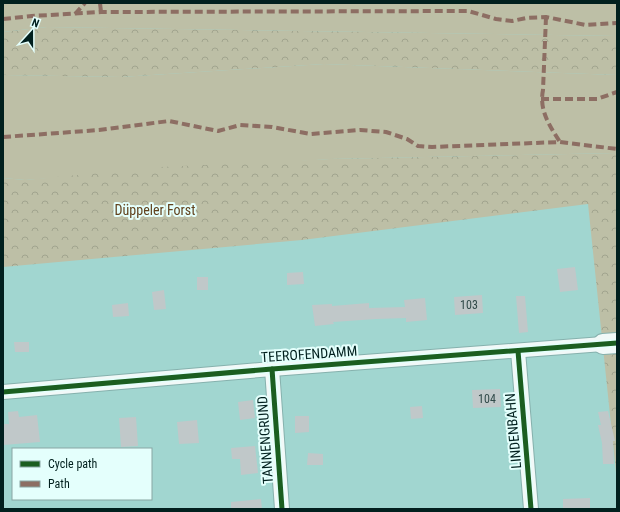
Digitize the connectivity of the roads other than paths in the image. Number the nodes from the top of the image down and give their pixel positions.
1 (610, 343) edge
2 (518, 351) junction
3 (272, 369) junction
4 (3, 392) edge
5 (282, 509) edge
6 (531, 509) edge

1 - 2 street, TEEROFENDAMM
2 - 3 street, TEEROFENDAMM
2 - 6 street, LINDENBAHN
3 - 4 street, TEEROFENDAMM
3 - 5 street, TANNENGRUND

